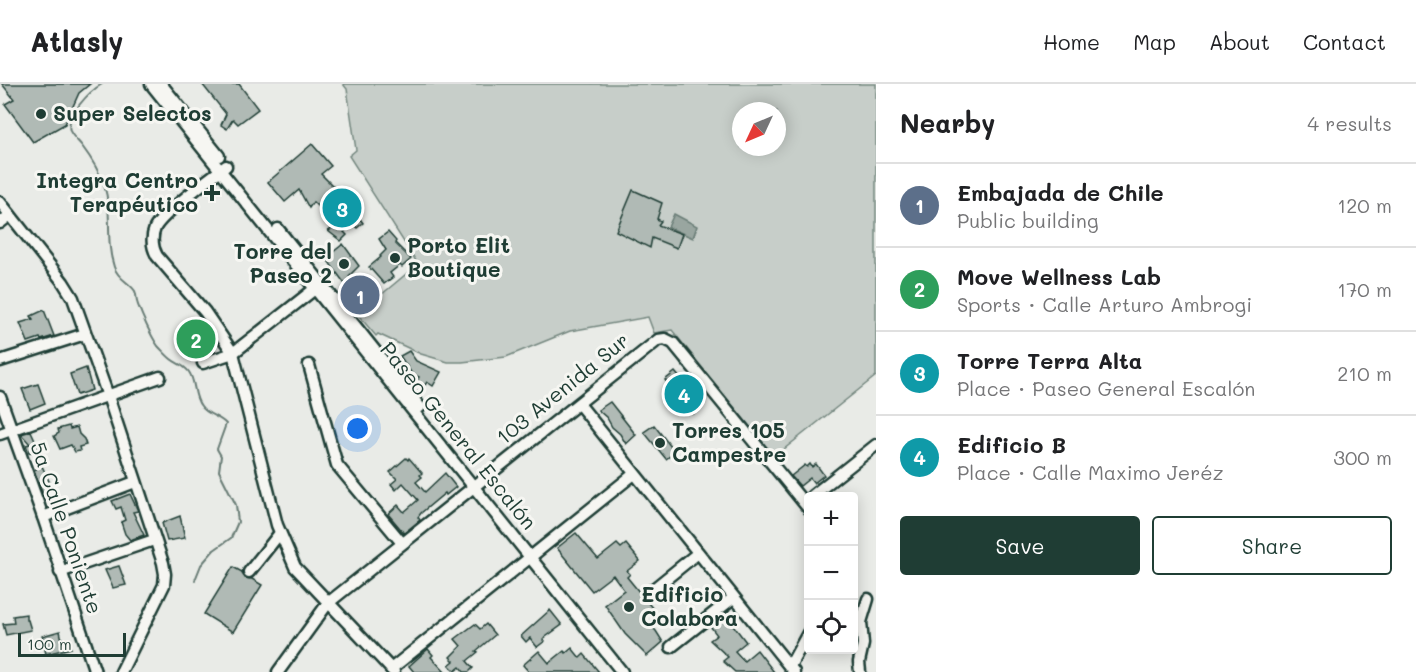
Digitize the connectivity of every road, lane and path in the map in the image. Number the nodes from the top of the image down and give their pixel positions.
1 (151, 84) edge
2 (162, 84) edge
3 (223, 168) junction
4 (0, 202) edge
5 (10, 215) junction
6 (0, 223) edge
7 (318, 286) junction
8 (85, 334) junction
9 (233, 353) junction
10 (0, 361) edge
11 (203, 363) dead end
12 (309, 365) dead end
13 (160, 377) dead end
14 (108, 396) junction
15 (0, 397) edge
16 (579, 404) junction
17 (12, 430) junction
18 (0, 434) edge
19 (876, 445) edge
20 (634, 474) junction
21 (135, 482) junction
22 (476, 484) junction
23 (820, 492) edge
24 (804, 497) edge
25 (43, 517) junction
26 (280, 533) junction
27 (154, 540) junction
28 (402, 543) junction
29 (698, 553) junction
30 (533, 555) junction
31 (60, 572) junction
32 (249, 572) dead end
33 (651, 591) dead end
34 (733, 598) junction
35 (868, 599) dead end
36 (328, 603) junction
37 (804, 642) edge
38 (671, 647) dead end
39 (792, 669) edge
40 (392, 670) edge
41 (95, 672) edge
42 (121, 672) edge
43 (278, 672) edge
44 (622, 672) edge
45 (632, 672) edge
46 (860, 672) edge

1 - 3 street, Paseo General Escalón
2 - 3 street, Paseo General Escalón
3 - 7 street, Paseo General Escalón
3 - 9 street
4 - 5 street
5 - 6 street
5 - 8 street
7 - 9 street
7 - 22 street, Paseo General Escalón
8 - 10 street
8 - 14 street
9 - 11 street
9 - 26 street
12 - 28 street
13 - 14 street
14 - 17 street
14 - 21 street
15 - 17 street, 5a Calle Poniente
16 - 20 street
16 - 22 street, 103 Avenida Sur
16 - 24 street, 103 Avenida Sur
17 - 18 street
17 - 25 street, 5a Calle Poniente
19 - 23 street
20 - 29 street
20 - 30 street
21 - 25 street
21 - 27 street
22 - 28 street, 103 Avenida Sur
22 - 30 street, Paseo General Escalón
25 - 31 street, 5a Calle Poniente
26 - 32 street
26 - 36 street
27 - 31 street
27 - 42 street
28 - 36 street, 103 Avenida Sur
29 - 33 street
29 - 34 street
30 - 40 street
30 - 44 street, Paseo General Escalón
30 - 45 street, Paseo General Escalón
31 - 41 street, 5a Calle Poniente
34 - 38 street
34 - 39 street
35 - 46 street
36 - 40 street
36 - 43 street, 103 Avenida Sur
37 - 39 street

